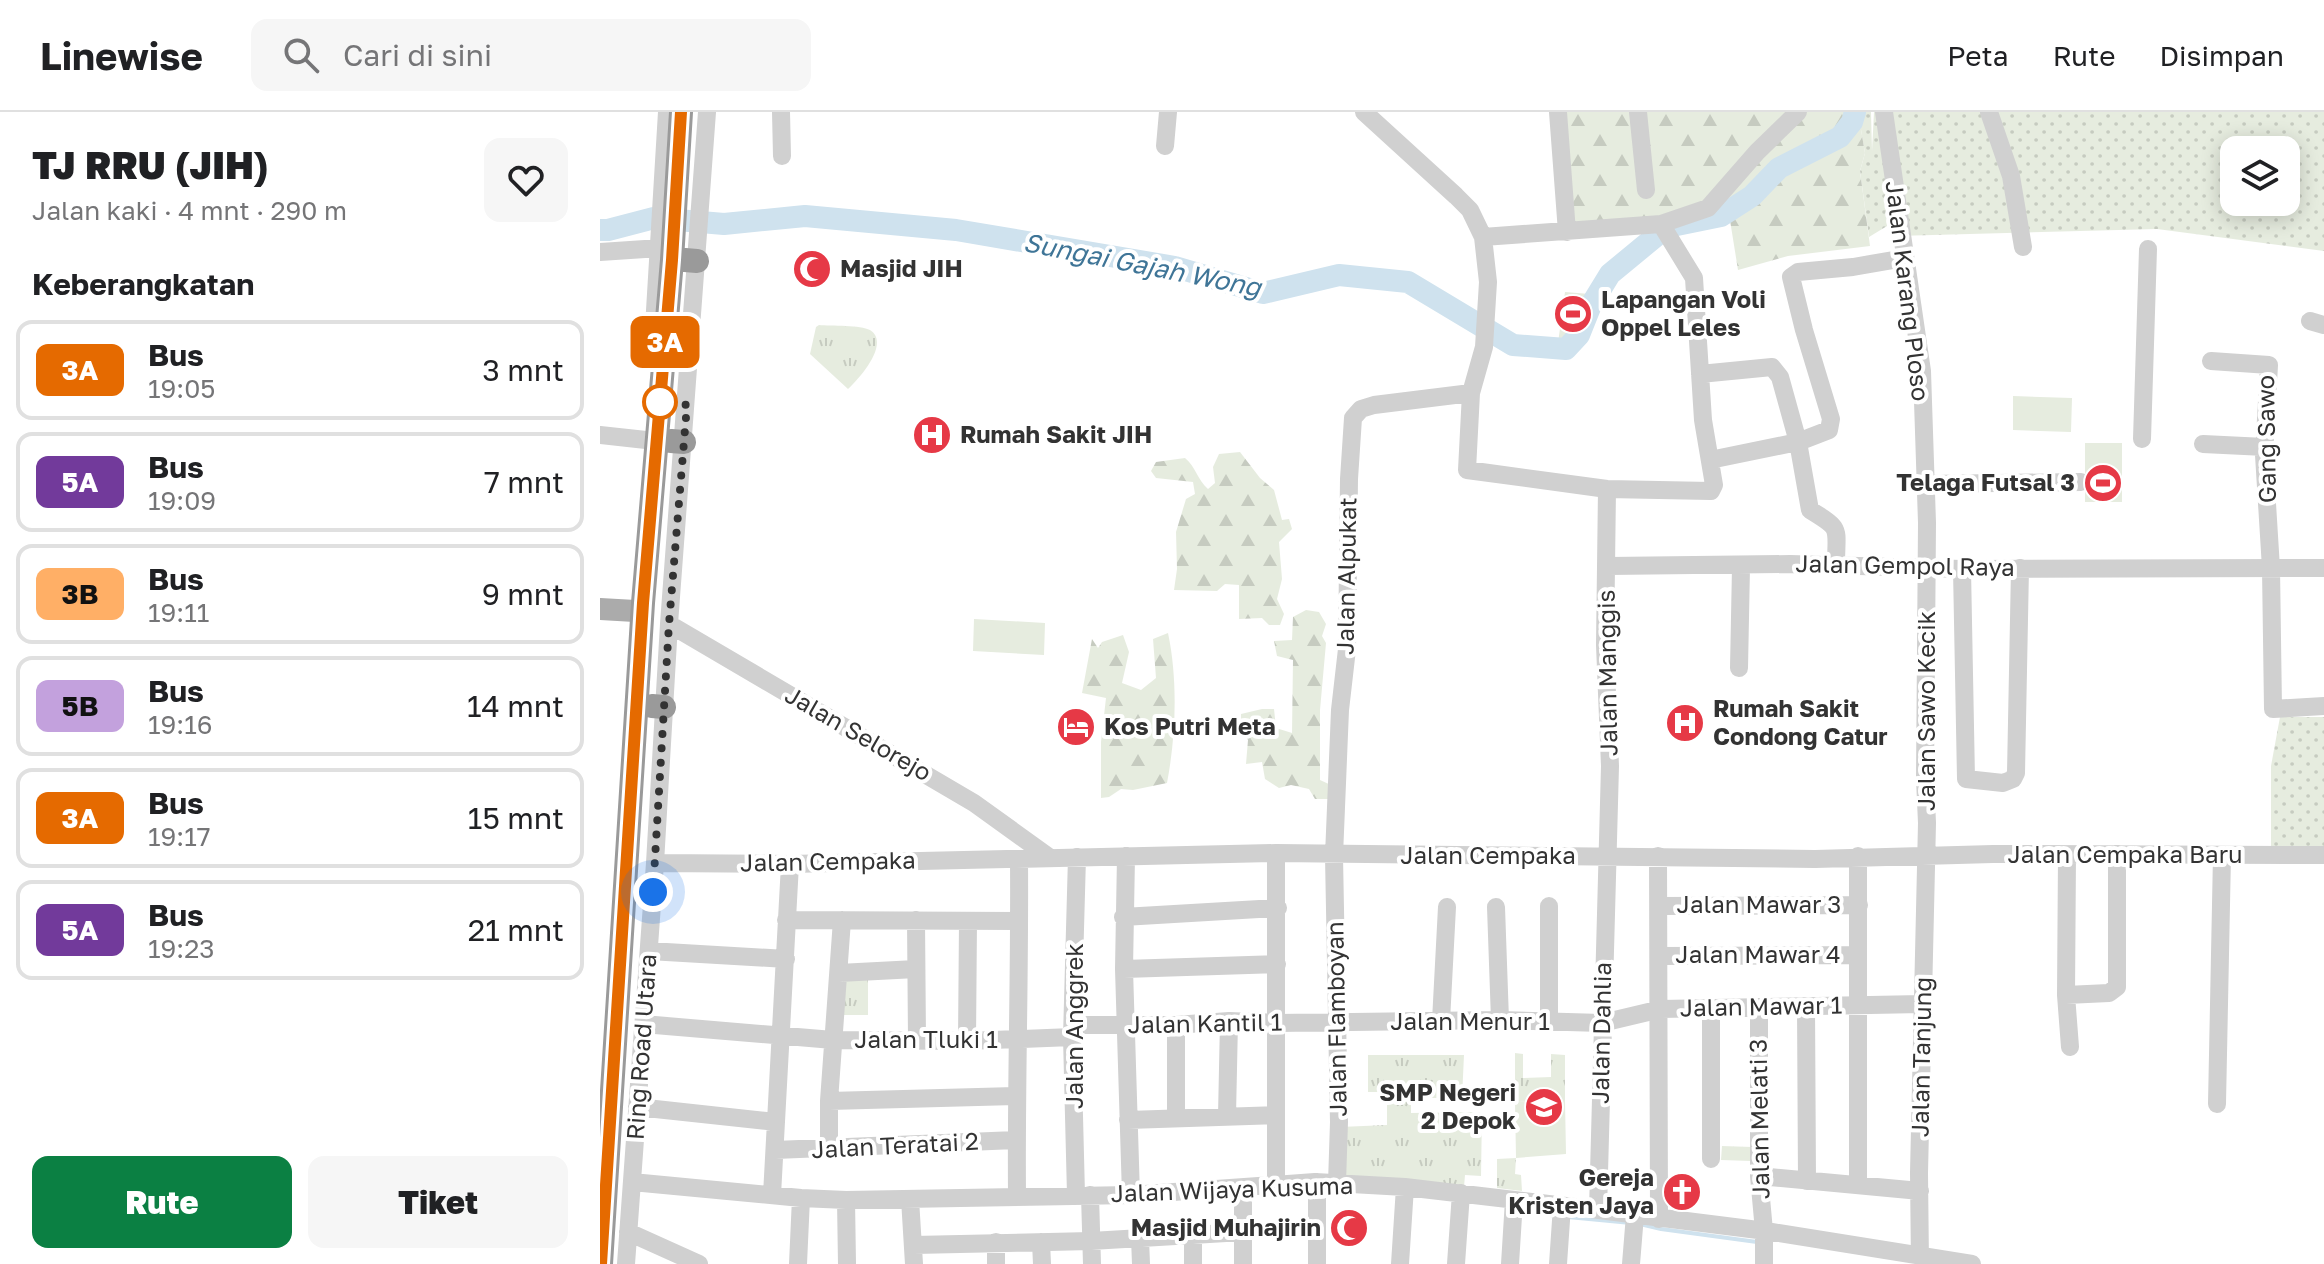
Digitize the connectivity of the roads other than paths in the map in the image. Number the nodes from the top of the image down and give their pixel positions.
1 (667, 112) edge
2 (681, 112) edge
3 (695, 112) edge
4 (707, 112) edge
5 (781, 112) edge
6 (1168, 112) edge
7 (1364, 112) edge
8 (1558, 112) edge
9 (1638, 112) edge
10 (1798, 112) edge
11 (1884, 112) edge
12 (1989, 112) edge
13 (1165, 146) dead end
14 (782, 156) dead end
15 (1646, 190) dead end
16 (683, 191) junction
17 (1664, 230) junction
18 (1567, 232) junction
19 (1483, 237) junction
20 (2023, 247) dead end
21 (2148, 249) dead end
22 (600, 252) edge
23 (680, 255) junction
24 (1905, 258) junction
25 (2211, 361) dead end
26 (1700, 374) junction
27 (1471, 393) junction
28 (600, 435) edge
29 (2142, 439) dead end
30 (664, 441) junction
31 (1798, 442) junction
32 (2203, 444) dead end
33 (2265, 447) junction
34 (1710, 460) junction
35 (2081, 482) dead end
36 (1926, 484) junction
37 (1607, 489) junction
38 (1836, 565) junction
39 (1608, 566) junction
40 (1741, 567) junction
41 (1926, 567) junction
42 (2020, 568) junction
43 (2271, 568) junction
44 (2324, 568) edge
45 (1962, 569) junction
46 (600, 609) edge
47 (635, 611) junction
48 (669, 624) junction
49 (1739, 668) dead end
50 (2324, 706) edge
51 (645, 710) junction
52 (1276, 853) junction
53 (1047, 854) junction
54 (2117, 854) junction
55 (2067, 855) junction
56 (2222, 855) junction
57 (2324, 855) edge
58 (1126, 856) junction
59 (1334, 856) junction
60 (1658, 856) junction
61 (1858, 856) junction
62 (1927, 856) junction
63 (1077, 857) junction
64 (1608, 857) junction
65 (1019, 859) junction
66 (655, 863) junction
67 (790, 864) junction
68 (1859, 905) junction
69 (1549, 906) dead end
70 (1660, 906) junction
71 (1447, 907) dead end
72 (1496, 907) dead end
73 (1278, 908) junction
74 (1123, 917) junction
75 (786, 920) junction
76 (842, 920) junction
77 (916, 920) junction
78 (968, 921) junction
79 (1019, 921) junction
80 (649, 951) junction
81 (1857, 955) junction
82 (1660, 956) junction
83 (786, 959) junction
84 (1277, 964) junction
85 (916, 969) junction
86 (1124, 969) junction
87 (839, 973) junction
88 (2066, 995) junction
89 (1922, 1004) junction
90 (1806, 1006) junction
91 (1858, 1006) junction
92 (1759, 1007) junction
93 (1711, 1008) junction
94 (1661, 1009) junction
95 (1500, 1020) junction
96 (1229, 1021) junction
97 (1441, 1021) junction
98 (1549, 1022) junction
99 (1278, 1023) junction
100 (1337, 1023) junction
101 (1602, 1023) junction
102 (643, 1024) junction
103 (1176, 1025) junction
104 (1127, 1026) junction
105 (1072, 1031) junction
106 (780, 1037) junction
107 (1019, 1039) junction
108 (833, 1040) junction
109 (917, 1040) junction
110 (967, 1041) junction
111 (2070, 1047) dead end
112 (1015, 1096) junction
113 (829, 1101) junction
114 (2217, 1104) dead end
115 (637, 1107) junction
116 (1276, 1115) junction
117 (1227, 1116) junction
118 (1176, 1117) junction
119 (1128, 1120) junction
120 (776, 1122) junction
121 (1016, 1140) junction
122 (600, 1141) edge
123 (829, 1149) junction
124 (775, 1150) junction
125 (1711, 1159) dead end
126 (1759, 1176) junction
127 (1807, 1181) junction
128 (632, 1182) junction
129 (1317, 1182) junction
130 (1337, 1183) junction
131 (1276, 1185) junction
132 (1858, 1185) junction
133 (1405, 1187) junction
134 (1243, 1188) junction
135 (1920, 1191) junction
136 (1461, 1193) junction
137 (772, 1195) junction
138 (1083, 1195) junction
139 (1131, 1195) junction
140 (1017, 1196) junction
141 (801, 1198) junction
142 (910, 1199) junction
143 (846, 1200) junction
144 (1514, 1204) junction
145 (1598, 1210) junction
146 (1562, 1211) junction
147 (1659, 1219) junction
148 (1635, 1220) junction
149 (1764, 1231) junction
150 (628, 1232) junction
151 (1243, 1232) junction
152 (1193, 1235) junction
153 (1140, 1238) junction
154 (1091, 1241) junction
155 (996, 1242) junction
156 (1041, 1242) junction
157 (914, 1255) edge
158 (1921, 1261) edge
159 (1961, 1263) edge
160 (601, 1264) edge
161 (615, 1264) edge
162 (626, 1264) edge
163 (699, 1264) edge
164 (798, 1264) edge
165 (847, 1264) edge
166 (996, 1264) edge
167 (1042, 1264) edge
168 (1092, 1264) edge
169 (1141, 1264) edge
170 (1193, 1264) edge
171 (1243, 1264) edge
172 (1317, 1264) edge
173 (1400, 1264) edge
174 (1456, 1264) edge
175 (1510, 1264) edge
176 (1558, 1264) edge
177 (1631, 1264) edge
178 (1764, 1264) edge

1 - 16 street
2 - 16 highway
3 - 16 highway
4 - 16 street
5 - 14 street
6 - 13 street
7 - 19 street
8 - 18 street
9 - 15 street
10 - 17 street
11 - 24 street, Jalan Karang Ploso
12 - 20 street
16 - 23 highway
17 - 18 street
17 - 26 street
18 - 19 street
19 - 27 street
21 - 29 street
22 - 23 street
23 - 30 highway
24 - 31 street
24 - 36 street, Jalan Karang Ploso
25 - 33 street, Gang Sawo
26 - 31 street
26 - 34 street
27 - 37 street
27 - 59 street, Jalan Alpukat
28 - 30 street
30 - 47 street, Ring Road Utara
30 - 48 street, Ring Road Utara
30 - 51 highway
31 - 34 street
31 - 38 street
32 - 33 street
33 - 43 street, Gang Sawo
34 - 37 street
35 - 36 street
36 - 41 street, Jalan Karang Ploso
37 - 39 street, Jalan Manggis
38 - 40 street, Jalan Gempol Raya
38 - 41 street, Jalan Gempol Raya
39 - 40 street, Jalan Gempol Raya
39 - 64 street, Jalan Manggis
40 - 49 street
41 - 45 street, Jalan Gempol Raya
41 - 62 street, Jalan Sawo Kecik
42 - 43 street, Jalan Gempol Raya
42 - 45 street, Jalan Gempol Raya
42 - 45 street
43 - 44 street, Jalan Gempol Raya
43 - 50 street, Gang Sawo
46 - 47 main road
47 - 51 street, Ring Road Utara
48 - 51 street, Ring Road Utara
48 - 53 street, Jalan Selorejo
51 - 66 street, Ring Road Utara
51 - 122 street, Ring Road Utara
51 - 160 highway
51 - 161 highway
52 - 58 street, Jalan Cempaka
52 - 59 street, Jalan Cempaka
52 - 73 street
53 - 63 street, Jalan Cempaka
53 - 65 street, Jalan Cempaka
54 - 55 street, Jalan Cempaka Baru
54 - 56 street, Jalan Cempaka Baru
54 - 88 street
55 - 62 street, Jalan Cempaka Baru
55 - 88 street
56 - 57 street, Jalan Cempaka Baru
56 - 114 street
58 - 63 street, Jalan Cempaka
58 - 74 street
59 - 64 street, Jalan Cempaka
59 - 100 street, Jalan Flamboyan
60 - 61 street, Jalan Cempaka
60 - 64 street, Jalan Cempaka
60 - 70 street
61 - 62 street, Jalan Cempaka
61 - 68 street
62 - 89 street, Jalan Tanjung
63 - 105 street, Jalan Anggrek
64 - 101 street, Jalan Dahlia
65 - 67 street, Jalan Cempaka
65 - 79 street
66 - 67 street, Jalan Cempaka
66 - 80 street, Ring Road Utara
67 - 75 street
68 - 70 street, Jalan Mawar 3
68 - 81 street
69 - 98 street
70 - 82 street
71 - 97 street
72 - 95 street
73 - 74 street
73 - 84 street
74 - 86 street
75 - 76 street
75 - 83 street
76 - 77 street
76 - 87 street
77 - 78 street
77 - 85 street
78 - 79 street
78 - 110 street
79 - 107 street
80 - 83 street
80 - 102 street, Ring Road Utara
81 - 82 street, Jalan Mawar 4
81 - 91 street
82 - 94 street
83 - 106 street
84 - 86 street
84 - 99 street
85 - 87 street
85 - 109 street
86 - 104 street
87 - 108 street
88 - 111 street
89 - 91 street, Jalan Mawar 1
89 - 135 street, Jalan Tanjung
90 - 91 street, Jalan Mawar 1
90 - 92 street, Jalan Mawar 1
90 - 127 street
91 - 132 street
92 - 93 street, Jalan Mawar 1
92 - 126 street, Jalan Melati 3
93 - 94 street, Jalan Mawar 1
93 - 125 street
94 - 101 street, Jalan Mawar 1
94 - 147 street
95 - 97 street, Jalan Menur 1
95 - 98 street, Jalan Menur 1
96 - 99 street, Jalan Kantil 1
96 - 103 street, Jalan Kantil 1
96 - 117 street
97 - 100 street, Jalan Menur 1
98 - 101 street, Jalan Menur 1
99 - 100 street, Jalan Kantil 1
99 - 116 street
100 - 130 street, Jalan Flamboyan
101 - 145 street, Jalan Dahlia
102 - 106 street, Jalan Tluki 1
102 - 115 street, Ring Road Utara
103 - 104 street, Jalan Kantil 1
103 - 118 street
104 - 105 street, Jalan Kantil 1
104 - 119 street
105 - 107 street, Jalan Tluki 1
105 - 138 street, Jalan Anggrek
106 - 108 street, Jalan Tluki 1
106 - 120 street
107 - 110 street, Jalan Tluki 1
107 - 112 street
108 - 109 street, Jalan Tluki 1
108 - 113 street
109 - 110 street, Jalan Tluki 1
112 - 113 street
112 - 121 street
113 - 123 street
115 - 120 street
115 - 128 street, Ring Road Utara
116 - 117 street
116 - 131 street
117 - 118 street
118 - 119 street
119 - 139 street
120 - 124 street
121 - 123 street, Jalan Teratai 2
121 - 140 street
123 - 124 street, Jalan Teratai 2
124 - 137 street
126 - 127 street
126 - 149 street, Jalan Melati 3
127 - 132 street
128 - 137 street, Jalan Wijaya Kusuma
128 - 150 street, Ring Road Utara
129 - 130 street, Jalan Wijaya Kusuma
129 - 131 street, Jalan Wijaya Kusuma
129 - 172 street
130 - 133 street, Jalan Wijaya Kusuma
131 - 134 street, Jalan Wijaya Kusuma
132 - 135 street
133 - 136 street, Jalan Wijaya Kusuma
133 - 173 street
134 - 139 street, Jalan Wijaya Kusuma
134 - 151 street
135 - 158 street, Jalan Tanjung
136 - 144 street, Jalan Wijaya Kusuma
136 - 174 street
137 - 141 street, Jalan Wijaya Kusuma
138 - 139 street, Jalan Wijaya Kusuma
138 - 140 street, Jalan Wijaya Kusuma
138 - 154 street, Jalan Anggrek
140 - 142 street, Jalan Wijaya Kusuma
141 - 143 street, Jalan Wijaya Kusuma
141 - 164 street
142 - 143 street, Jalan Wijaya Kusuma
142 - 157 street
143 - 165 street
144 - 146 street, Jalan Wijaya Kusuma
144 - 175 street
145 - 146 street, Jalan Wijaya Kusuma
145 - 148 street, Jalan Wijaya Kusuma
146 - 176 street
147 - 148 street, Jalan Wijaya Kusuma
147 - 149 street, Jalan Wijaya Kusuma
148 - 177 street
149 - 158 street, Jalan Wijaya Kusuma
149 - 178 street, Jalan Melati 3
150 - 162 street, Ring Road Utara
150 - 163 street
151 - 152 street
151 - 171 street
152 - 153 street
152 - 170 street
153 - 154 street
153 - 169 street
154 - 156 street
154 - 168 street, Jalan Anggrek
155 - 156 street
155 - 157 street
155 - 166 street
156 - 167 street
158 - 159 street, Jalan Wijaya Kusuma

